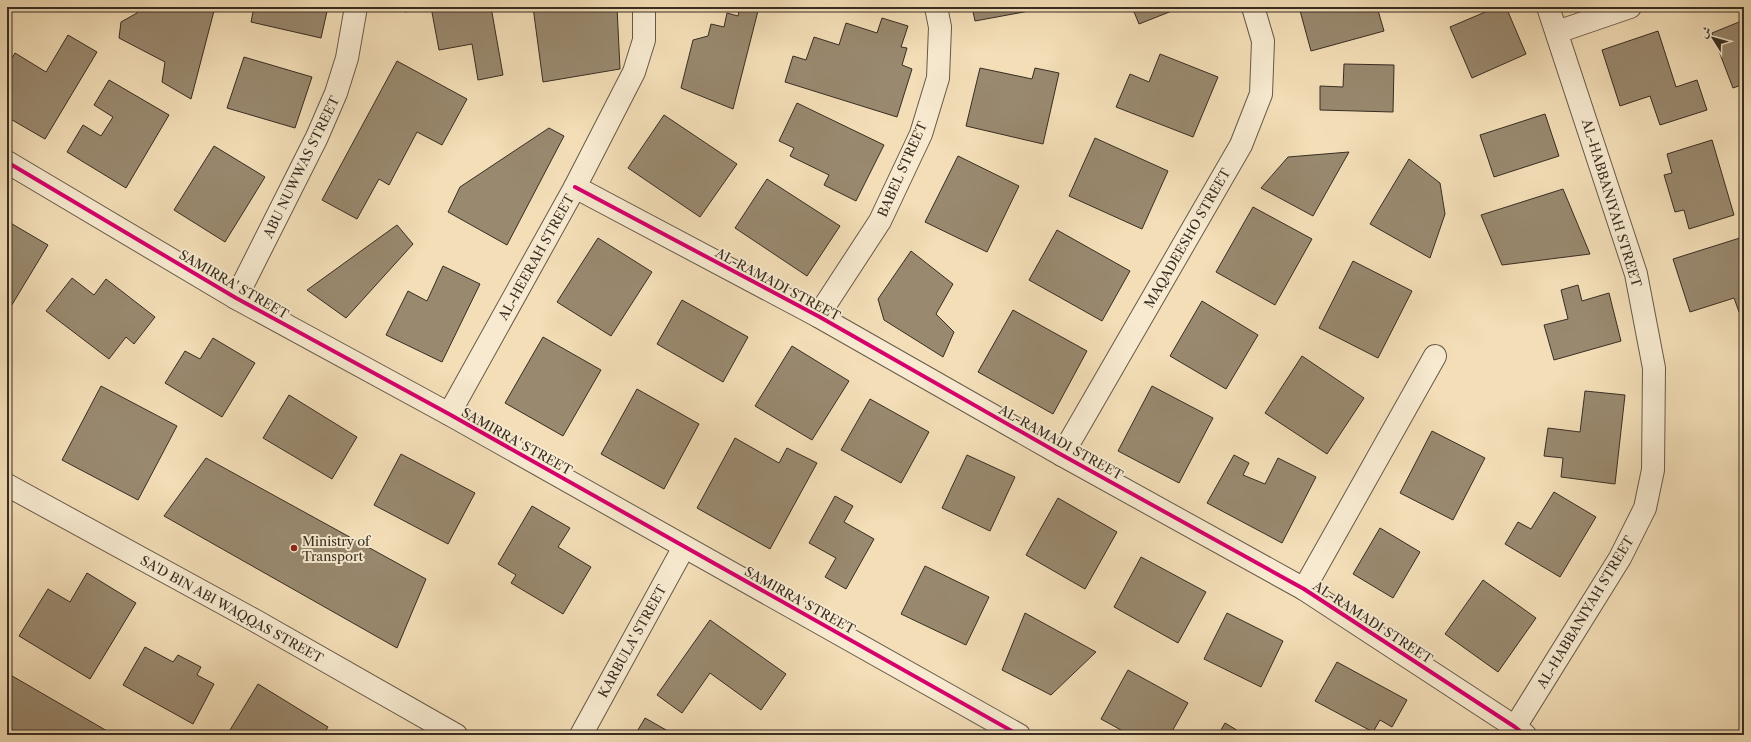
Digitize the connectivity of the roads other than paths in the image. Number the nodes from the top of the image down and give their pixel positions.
1 (356, 7) edge
2 (644, 7) edge
3 (936, 7) edge
4 (1253, 7) edge
5 (1548, 7) edge
6 (1630, 7) edge
7 (1557, 32) junction
8 (7, 162) edge
9 (575, 187) junction
10 (236, 298) junction
11 (818, 316) junction
12 (1434, 356) dead end
13 (449, 414) junction
14 (1062, 455) junction
15 (7, 485) edge
16 (684, 547) junction
17 (1304, 589) junction
18 (1517, 732) edge
19 (456, 735) edge
20 (581, 735) edge
21 (1019, 735) edge

1 - 10 street, ABU NUWWAS STREET
2 - 9 street, AL-HEERAH STREET
3 - 11 street, BABEL STREET
4 - 14 street, MAQADEESHO STREET
5 - 7 street, AL-HABBANIYAH STREET
6 - 7 street
7 - 18 street, AL-HABBANIYAH STREET
8 - 10 street, SAMIRRA' STREET
9 - 11 street, AL-RAMADI STREET
9 - 13 street, AL-HEERAH STREET
10 - 13 street, SAMIRRA' STREET
11 - 14 street, AL-RAMADI STREET
12 - 17 street
13 - 16 street, SAMIRRA' STREET
14 - 17 street, AL-RAMADI STREET
15 - 19 street, SA'D BIN ABI WAQQAS STREET
16 - 20 street, KARBULA' STREET
16 - 21 street, SAMIRRA' STREET
17 - 18 street, AL-RAMADI STREET

